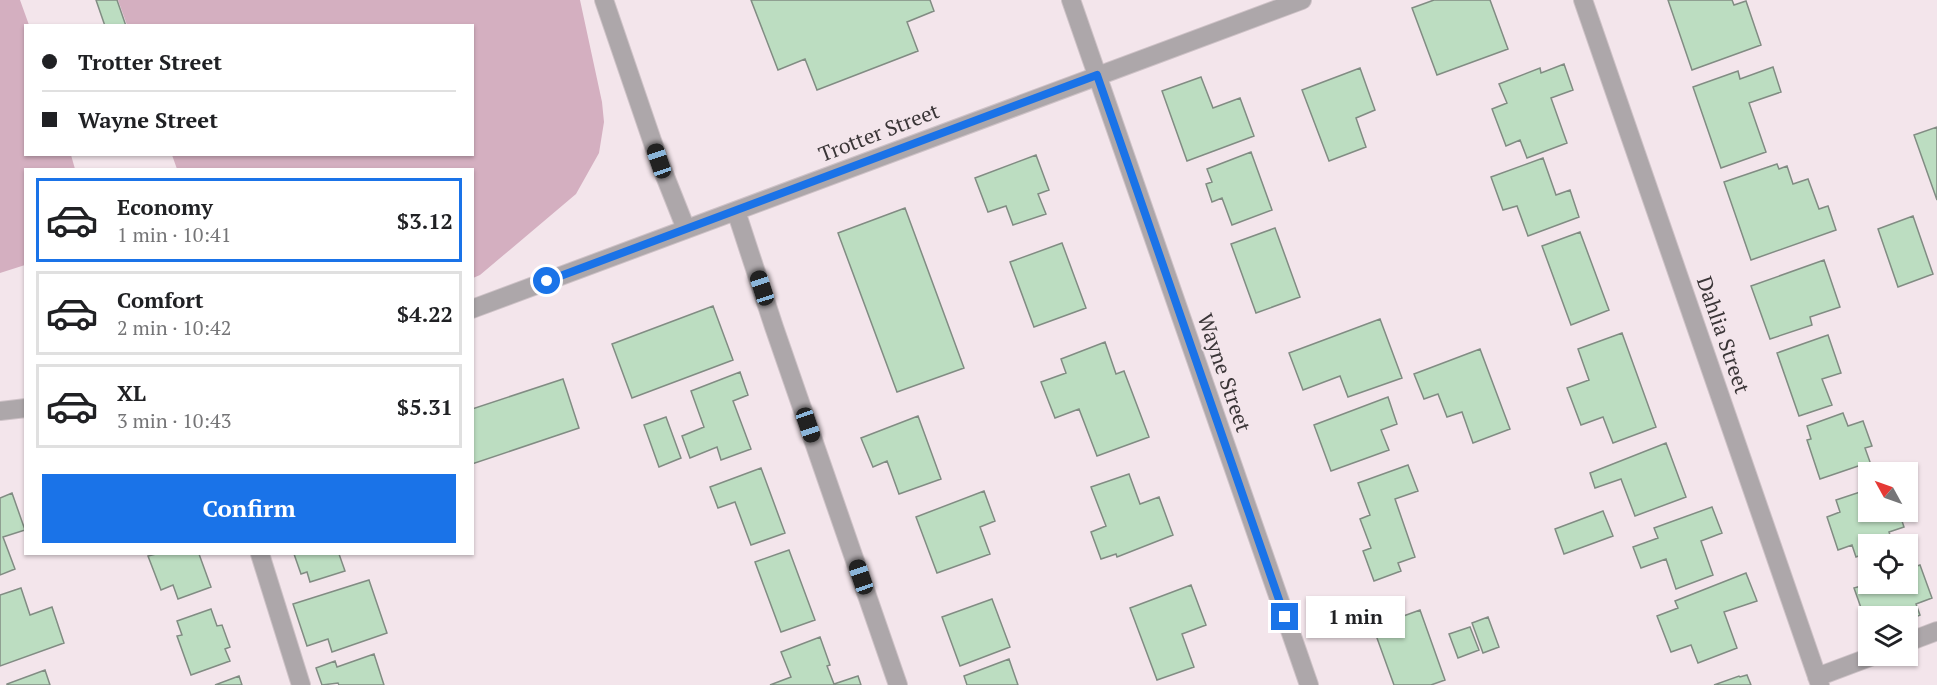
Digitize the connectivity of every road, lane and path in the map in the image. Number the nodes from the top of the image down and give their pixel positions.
1 (604, 0) edge
2 (1071, 0) edge
3 (1302, 0) edge
4 (1583, 0) edge
5 (1097, 75) junction
6 (736, 211) junction
7 (686, 229) junction
8 (474, 308) edge
9 (24, 408) edge
10 (0, 411) edge
11 (260, 555) edge
12 (1937, 631) edge
13 (1918, 638) edge
14 (1858, 663) edge
15 (1819, 681) edge
16 (301, 685) edge
17 (898, 685) edge
18 (1309, 685) edge

1 - 7 street
2 - 5 street, Wayne Street
3 - 5 street, Trotter Street
4 - 15 street, Dahlia Street
5 - 6 street, Trotter Street
5 - 18 street, Wayne Street
6 - 7 street, Trotter Street
6 - 17 street
7 - 8 street, Trotter Street
9 - 10 street
11 - 16 street
12 - 13 street
14 - 15 street

